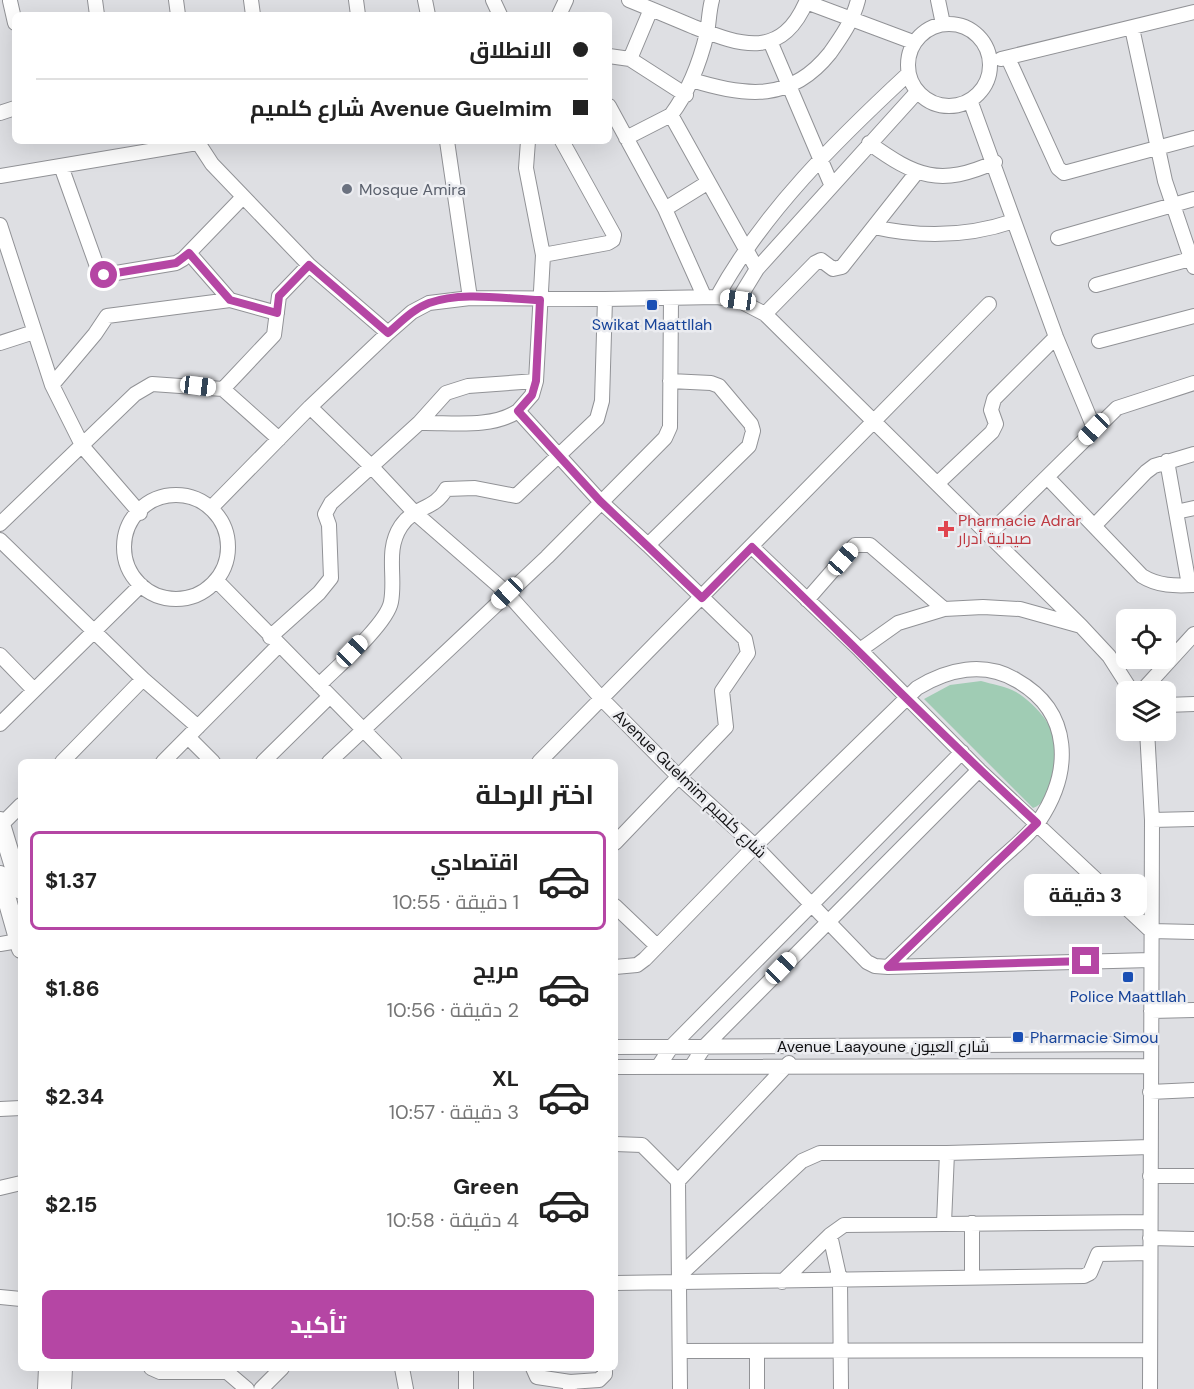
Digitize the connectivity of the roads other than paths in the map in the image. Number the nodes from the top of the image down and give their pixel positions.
1 (629, 0) edge
2 (712, 0) edge
3 (858, 0) edge
4 (938, 0) edge
5 (806, 1) edge
6 (651, 9) junction
7 (1194, 12) edge
8 (853, 18) junction
9 (943, 24) junction
10 (1132, 28) junction
11 (707, 32) junction
12 (770, 41) junction
13 (913, 42) junction
14 (612, 56) edge
15 (1008, 58) junction
16 (630, 59) junction
17 (990, 62) junction
18 (908, 74) junction
19 (692, 80) junction
20 (790, 87) junction
21 (917, 92) junction
22 (686, 95) junction
23 (970, 100) junction
24 (612, 112) edge
25 (671, 115) junction
26 (626, 138) junction
27 (1194, 138) edge
28 (869, 143) junction
29 (172, 144) edge
30 (198, 144) edge
31 (447, 144) edge
32 (528, 144) edge
33 (564, 144) edge
34 (123, 148) edge
35 (1157, 149) junction
36 (819, 161) junction
37 (995, 162) junction
38 (61, 166) junction
39 (917, 172) junction
40 (0, 176) edge
41 (707, 183) junction
42 (831, 184) junction
43 (243, 197) junction
44 (1194, 199) edge
45 (1172, 206) junction
46 (665, 208) junction
47 (1014, 221) junction
48 (0, 225) edge
49 (874, 227) junction
50 (1058, 238) dead end
51 (745, 250) junction
52 (189, 253) junction
53 (543, 255) junction
54 (1193, 262) edge
55 (309, 265) junction
56 (757, 269) junction
57 (1096, 285) dead end
58 (710, 296) junction
59 (470, 298) junction
60 (671, 298) junction
61 (605, 299) junction
62 (230, 300) junction
63 (540, 300) junction
64 (738, 300) junction
65 (989, 304) dead end
66 (277, 313) junction
67 (765, 314) junction
68 (1194, 316) edge
69 (34, 332) junction
70 (388, 333) junction
71 (1056, 337) junction
72 (1099, 341) dead end
73 (0, 343) edge
74 (536, 381) junction
75 (670, 381) junction
76 (1194, 383) edge
77 (52, 385) junction
78 (223, 389) junction
79 (310, 407) junction
80 (518, 411) junction
81 (875, 420) junction
82 (419, 423) junction
83 (1094, 429) junction
84 (279, 439) junction
85 (83, 447) junction
86 (1194, 454) edge
87 (558, 458) junction
88 (1167, 461) junction
89 (371, 466) junction
90 (1047, 477) junction
91 (938, 483) junction
92 (600, 501) junction
93 (211, 508) junction
94 (1194, 508) edge
95 (414, 512) junction
96 (140, 513) junction
97 (1176, 513) junction
98 (0, 524) edge
99 (1094, 526) junction
100 (989, 534) junction
101 (0, 540) edge
102 (648, 545) junction
103 (752, 547) junction
104 (217, 581) junction
105 (141, 585) junction
106 (1192, 585) edge
107 (507, 593) junction
108 (702, 598) junction
109 (807, 600) junction
110 (944, 609) junction
111 (1081, 626) junction
112 (94, 630) junction
113 (1192, 637) edge
114 (274, 641) junction
115 (860, 650) junction
116 (0, 655) edge
117 (143, 679) junction
118 (1125, 681) edge
119 (1151, 681) edge
120 (319, 685) junction
121 (33, 689) junction
122 (329, 697) junction
123 (906, 697) junction
124 (601, 698) junction
125 (1194, 704) edge
126 (1176, 705) edge
127 (0, 724) edge
128 (363, 730) junction
129 (193, 732) junction
130 (1148, 741) edge
131 (962, 752) junction
132 (65, 759) edge
133 (166, 759) edge
134 (211, 759) edge
135 (266, 759) edge
136 (332, 759) edge
137 (392, 759) edge
138 (542, 759) edge
139 (979, 770) junction
140 (678, 776) junction
141 (18, 808) edge
142 (1194, 819) edge
143 (1152, 820) junction
144 (0, 822) edge
145 (1037, 823) junction
146 (618, 837) edge
147 (755, 846) junction
148 (10, 882) edge
149 (810, 905) junction
150 (618, 909) edge
151 (827, 922) junction
152 (1151, 931) junction
153 (18, 932) edge
154 (1194, 932) edge
155 (0, 944) edge
156 (18, 945) edge
157 (657, 946) junction
158 (1151, 960) junction
159 (618, 967) edge
160 (888, 967) junction
161 (1151, 1011) junction
162 (1194, 1011) edge
163 (1150, 1044) junction
164 (672, 1046) junction
165 (705, 1046) junction
166 (618, 1047) edge
167 (794, 1047) junction
168 (788, 1066) junction
169 (1150, 1066) junction
170 (618, 1067) edge
171 (658, 1067) junction
172 (691, 1067) junction
173 (1194, 1090) edge
174 (1150, 1092) junction
175 (18, 1107) edge
176 (0, 1109) edge
177 (618, 1143) edge
178 (1150, 1147) junction
179 (947, 1153) junction
180 (1150, 1176) junction
181 (1194, 1176) edge
182 (678, 1181) junction
183 (18, 1184) edge
184 (0, 1188) edge
185 (1150, 1222) junction
186 (944, 1223) junction
187 (972, 1223) junction
188 (830, 1235) junction
189 (1150, 1238) junction
190 (1194, 1239) edge
191 (1150, 1253) junction
192 (680, 1278) junction
193 (972, 1278) junction
194 (840, 1280) junction
195 (782, 1282) junction
196 (618, 1283) edge
197 (0, 1297) edge
198 (18, 1299) edge
199 (840, 1350) junction
200 (1150, 1350) junction
201 (680, 1351) junction
202 (757, 1351) junction
203 (48, 1371) edge
204 (63, 1371) edge
205 (158, 1371) edge
206 (279, 1371) edge
207 (403, 1371) edge
208 (466, 1371) edge
209 (534, 1371) edge
210 (605, 1371) edge
211 (570, 1386) edge
212 (47, 1389) edge
213 (62, 1389) edge
214 (247, 1389) edge
215 (261, 1389) edge
216 (406, 1389) edge
217 (466, 1389) edge
218 (680, 1389) edge
219 (757, 1389) edge
220 (841, 1389) edge
221 (1150, 1389) edge

1 - 6 street
2 - 11 street
3 - 8 street
4 - 9 street
5 - 8 street
5 - 12 street
6 - 11 street
6 - 16 street
7 - 10 street
8 - 13 street
8 - 20 street
9 - 13 street
9 - 17 street
10 - 15 street
10 - 35 street
11 - 12 street
11 - 19 street
12 - 20 street
13 - 18 street
14 - 16 street
15 - 17 street
15 - 35 street
16 - 22 street
17 - 23 street
18 - 21 street
18 - 36 street
19 - 20 street
19 - 22 street
20 - 36 street
21 - 23 street
21 - 28 street
22 - 25 street
23 - 37 street
24 - 26 street
25 - 26 street
25 - 41 street
26 - 46 street
27 - 35 street
28 - 39 street
28 - 42 street
29 - 34 street
30 - 43 street
31 - 59 street
32 - 53 street
33 - 53 street
34 - 38 street
35 - 45 street
36 - 42 street
36 - 51 street
37 - 39 street
37 - 47 street
38 - 40 street
38 - 52 street
39 - 49 street
41 - 46 street
41 - 51 street
42 - 56 street
43 - 52 street
43 - 55 street
44 - 45 street
45 - 50 street
45 - 54 street
46 - 58 street
47 - 49 street
47 - 71 street
48 - 69 street
49 - 67 street
51 - 56 street
51 - 58 street
52 - 62 street
53 - 63 street
54 - 57 street
55 - 66 street
55 - 70 street
56 - 64 street
58 - 60 street
58 - 64 street
59 - 63 street
59 - 70 street
60 - 61 street
60 - 75 street
61 - 63 street
61 - 87 street
62 - 66 street
62 - 77 street
63 - 74 street
64 - 67 street
65 - 81 street
66 - 78 street
67 - 81 street
68 - 72 street
69 - 73 street
69 - 77 street
70 - 79 street
71 - 83 street
71 - 91 street
74 - 80 street
74 - 82 street
75 - 92 street
75 - 102 street
76 - 83 street
77 - 85 street
78 - 84 street
78 - 85 street
79 - 84 street
79 - 89 street, Avenue Guelmim شارع كلميم
80 - 82 street
80 - 87 street
81 - 91 street
81 - 103 street
82 - 89 street
83 - 90 street
84 - 93 street
85 - 96 street
85 - 98 street
86 - 88 street
87 - 92 street
87 - 95 street
88 - 97 street
88 - 99 street
89 - 95 street, Avenue Guelmim شارع كلميم
89 - 114 street
90 - 99 street
90 - 100 street
91 - 100 street
92 - 102 street
92 - 107 street
93 - 96 street
93 - 104 street
94 - 97 street
95 - 107 street, Avenue Guelmim شارع كلميم
95 - 120 street
96 - 105 street
97 - 106 street
99 - 106 street
100 - 111 street
101 - 112 street
102 - 108 street
103 - 108 street
103 - 109 street
104 - 105 street
104 - 114 street
105 - 112 street
107 - 124 street, Avenue Guelmim شارع كلميم
107 - 128 street
108 - 124 street
108 - 140 street
109 - 110 street
109 - 115 street
110 - 111 street
110 - 115 street
111 - 118 street
112 - 117 street
112 - 121 street
113 - 119 street
114 - 120 street
114 - 129 street
115 - 123 street
116 - 121 street
117 - 129 street
117 - 132 street
120 - 122 street
121 - 127 street
122 - 128 street
122 - 135 street
123 - 131 street
123 - 145 street
123 - 147 street
124 - 138 street
124 - 140 street, Avenue Guelmim شارع كلميم
125 - 126 street
128 - 136 street
128 - 137 street
129 - 133 street
129 - 134 street
130 - 143 street
131 - 139 street
131 - 149 street
139 - 145 street
139 - 151 street
140 - 146 street
140 - 147 street, Avenue Guelmim شارع كلميم
141 - 144 street
142 - 143 street
143 - 152 street
144 - 148 street
145 - 152 street
145 - 160 street
147 - 149 street, Avenue Guelmim شارع كلميم
147 - 157 street
148 - 153 street
149 - 151 street, Avenue Guelmim شارع كلميم
149 - 164 street
150 - 157 street
151 - 160 street, Avenue Guelmim شارع كلميم
151 - 165 street
152 - 154 street
152 - 158 street
155 - 156 street
157 - 159 street
158 - 160 street, Avenue Guelmim شارع كلميم
158 - 161 street
161 - 162 street
161 - 163 street
163 - 167 street, Avenue Laayoune شارع العيون
163 - 169 street
164 - 165 street, Avenue Laayoune شارع العيون
164 - 166 street, Avenue Laayoune شارع العيون
164 - 171 street
165 - 167 street, Avenue Laayoune شارع العيون
165 - 172 street
167 - 168 street
168 - 169 street, Avenue Laayoune شارع العيون
168 - 172 street, Avenue Laayoune شارع العيون
168 - 182 street
169 - 174 street
170 - 171 street, Avenue Laayoune شارع العيون
171 - 172 street, Avenue Laayoune شارع العيون
173 - 174 street
174 - 178 street
175 - 176 street
177 - 182 street
178 - 179 street
178 - 180 street
179 - 186 street
179 - 192 street
180 - 181 street
180 - 185 street
182 - 192 street
183 - 184 street
185 - 187 street
185 - 189 street
186 - 187 street
186 - 188 street
187 - 193 street
188 - 194 street
188 - 195 street
189 - 190 street
189 - 191 street
191 - 193 street
191 - 200 street
192 - 195 street
192 - 196 street
192 - 201 street
193 - 194 street
194 - 195 street
194 - 199 street
197 - 198 street
199 - 200 street
199 - 202 street
199 - 220 street
200 - 221 street
201 - 202 street
201 - 218 street
202 - 219 street
203 - 212 street
204 - 213 street
205 - 214 street
206 - 215 street
207 - 216 street
208 - 217 street
209 - 211 street
210 - 211 street

